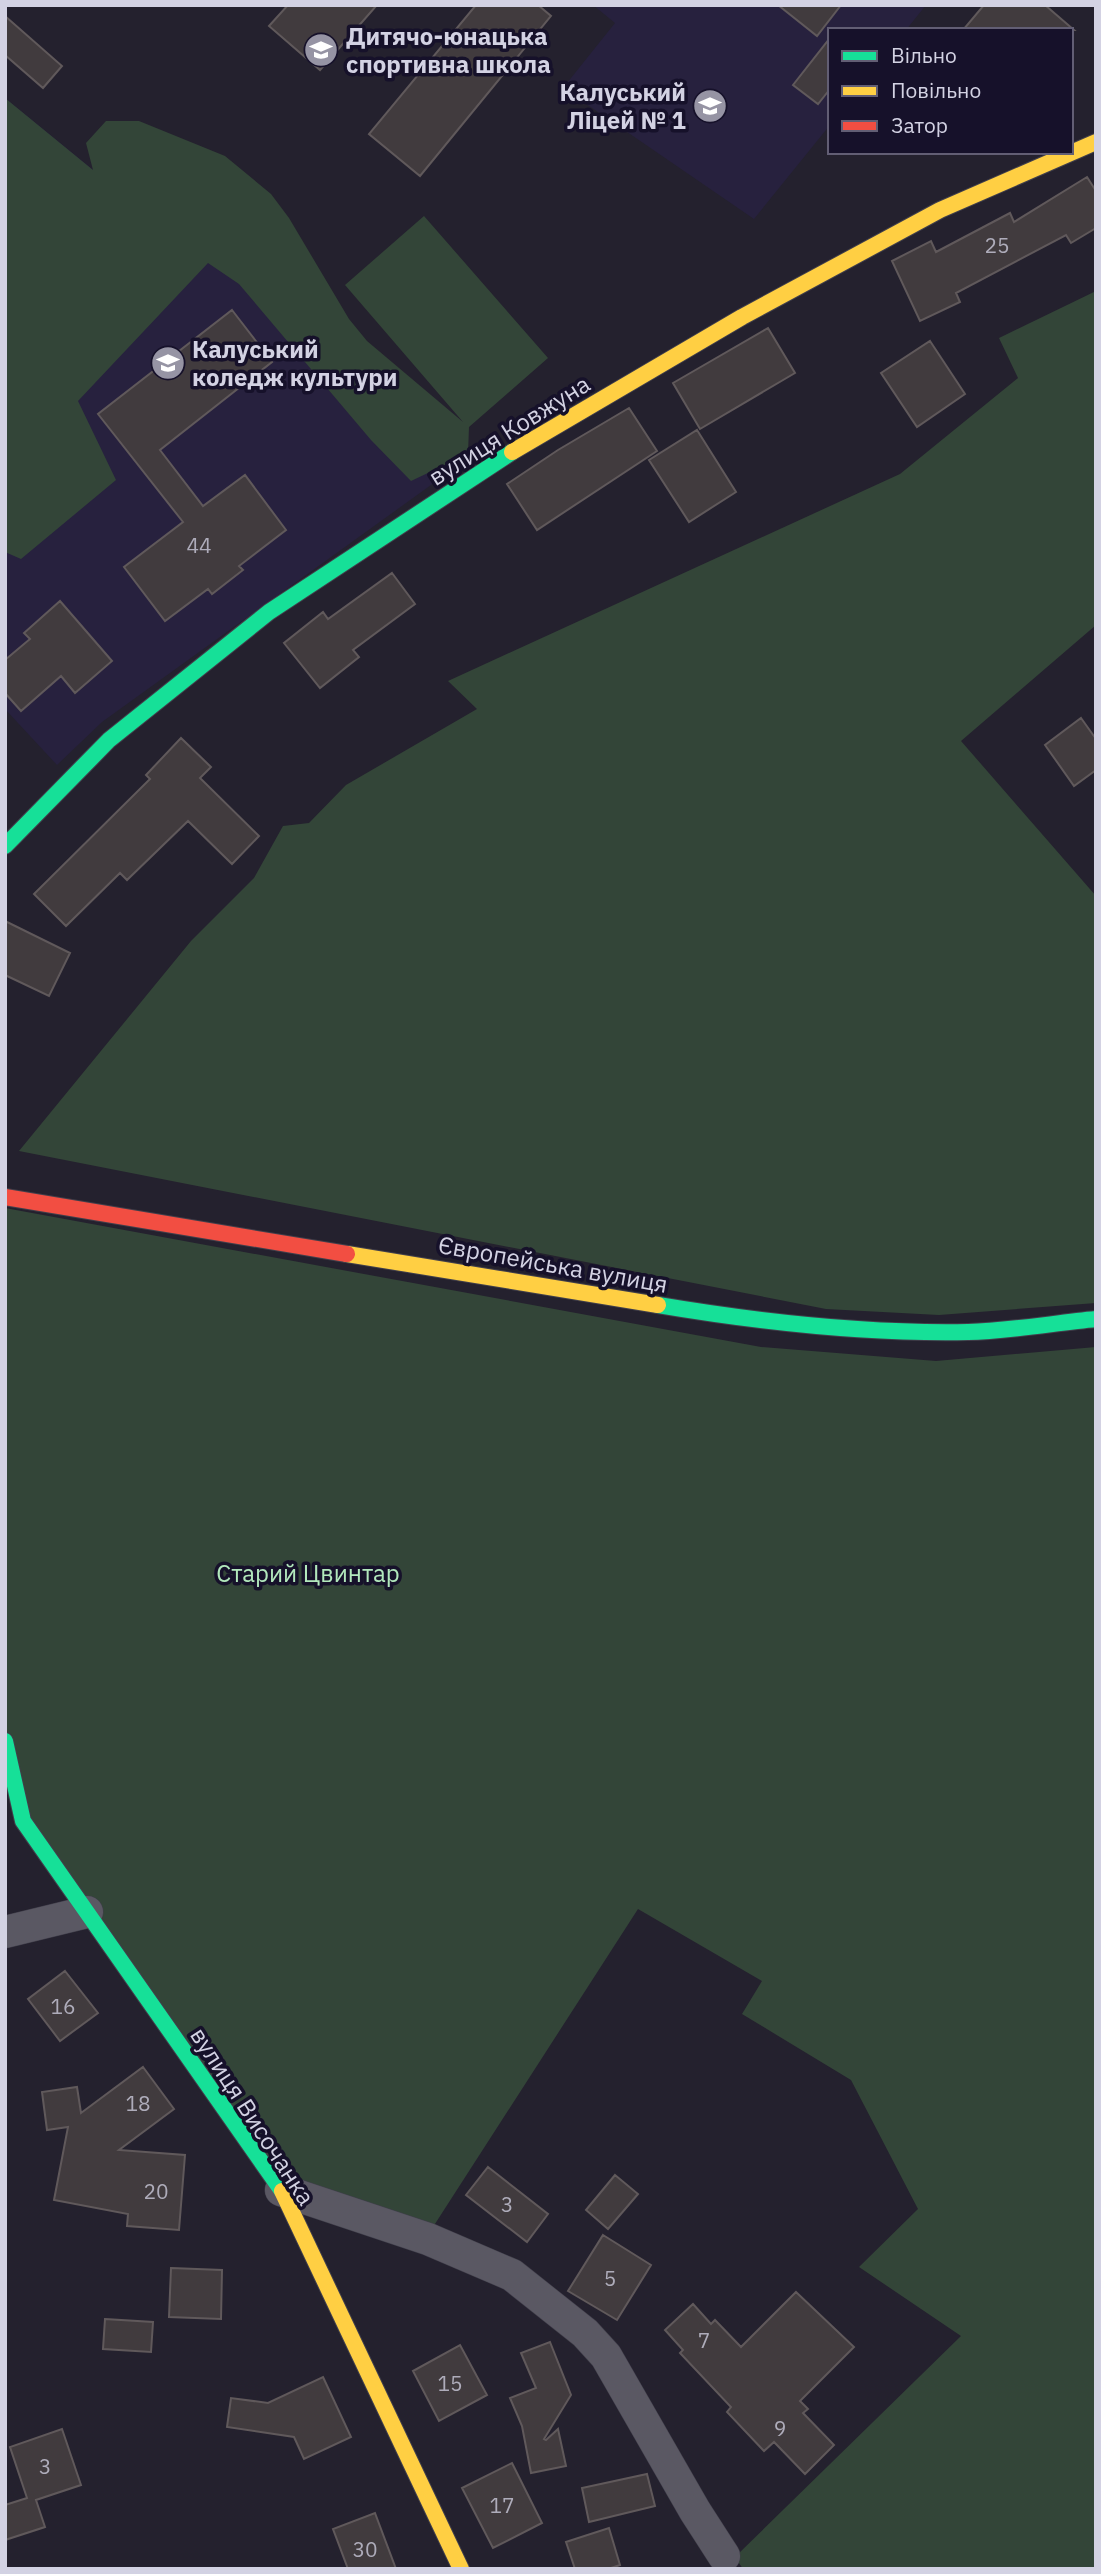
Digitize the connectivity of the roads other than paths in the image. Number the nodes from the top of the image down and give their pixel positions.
1 (1096, 142) edge
2 (1073, 152) edge
3 (1068, 154) edge
4 (5, 846) edge
5 (5, 1197) edge
6 (1096, 1319) edge
7 (5, 1741) edge
8 (87, 1912) junction
9 (5, 1932) edge
10 (281, 2190) junction
11 (724, 2556) dead end
12 (461, 2569) edge

1 - 2 street, вулиця Ковжуна
3 - 4 street, вулиця Ковжуна
5 - 6 street, Європейська вулиця
7 - 8 street, вулиця Височанка
8 - 9 street
8 - 10 street, вулиця Височанка
10 - 11 street
10 - 12 street, вулиця Височанка

